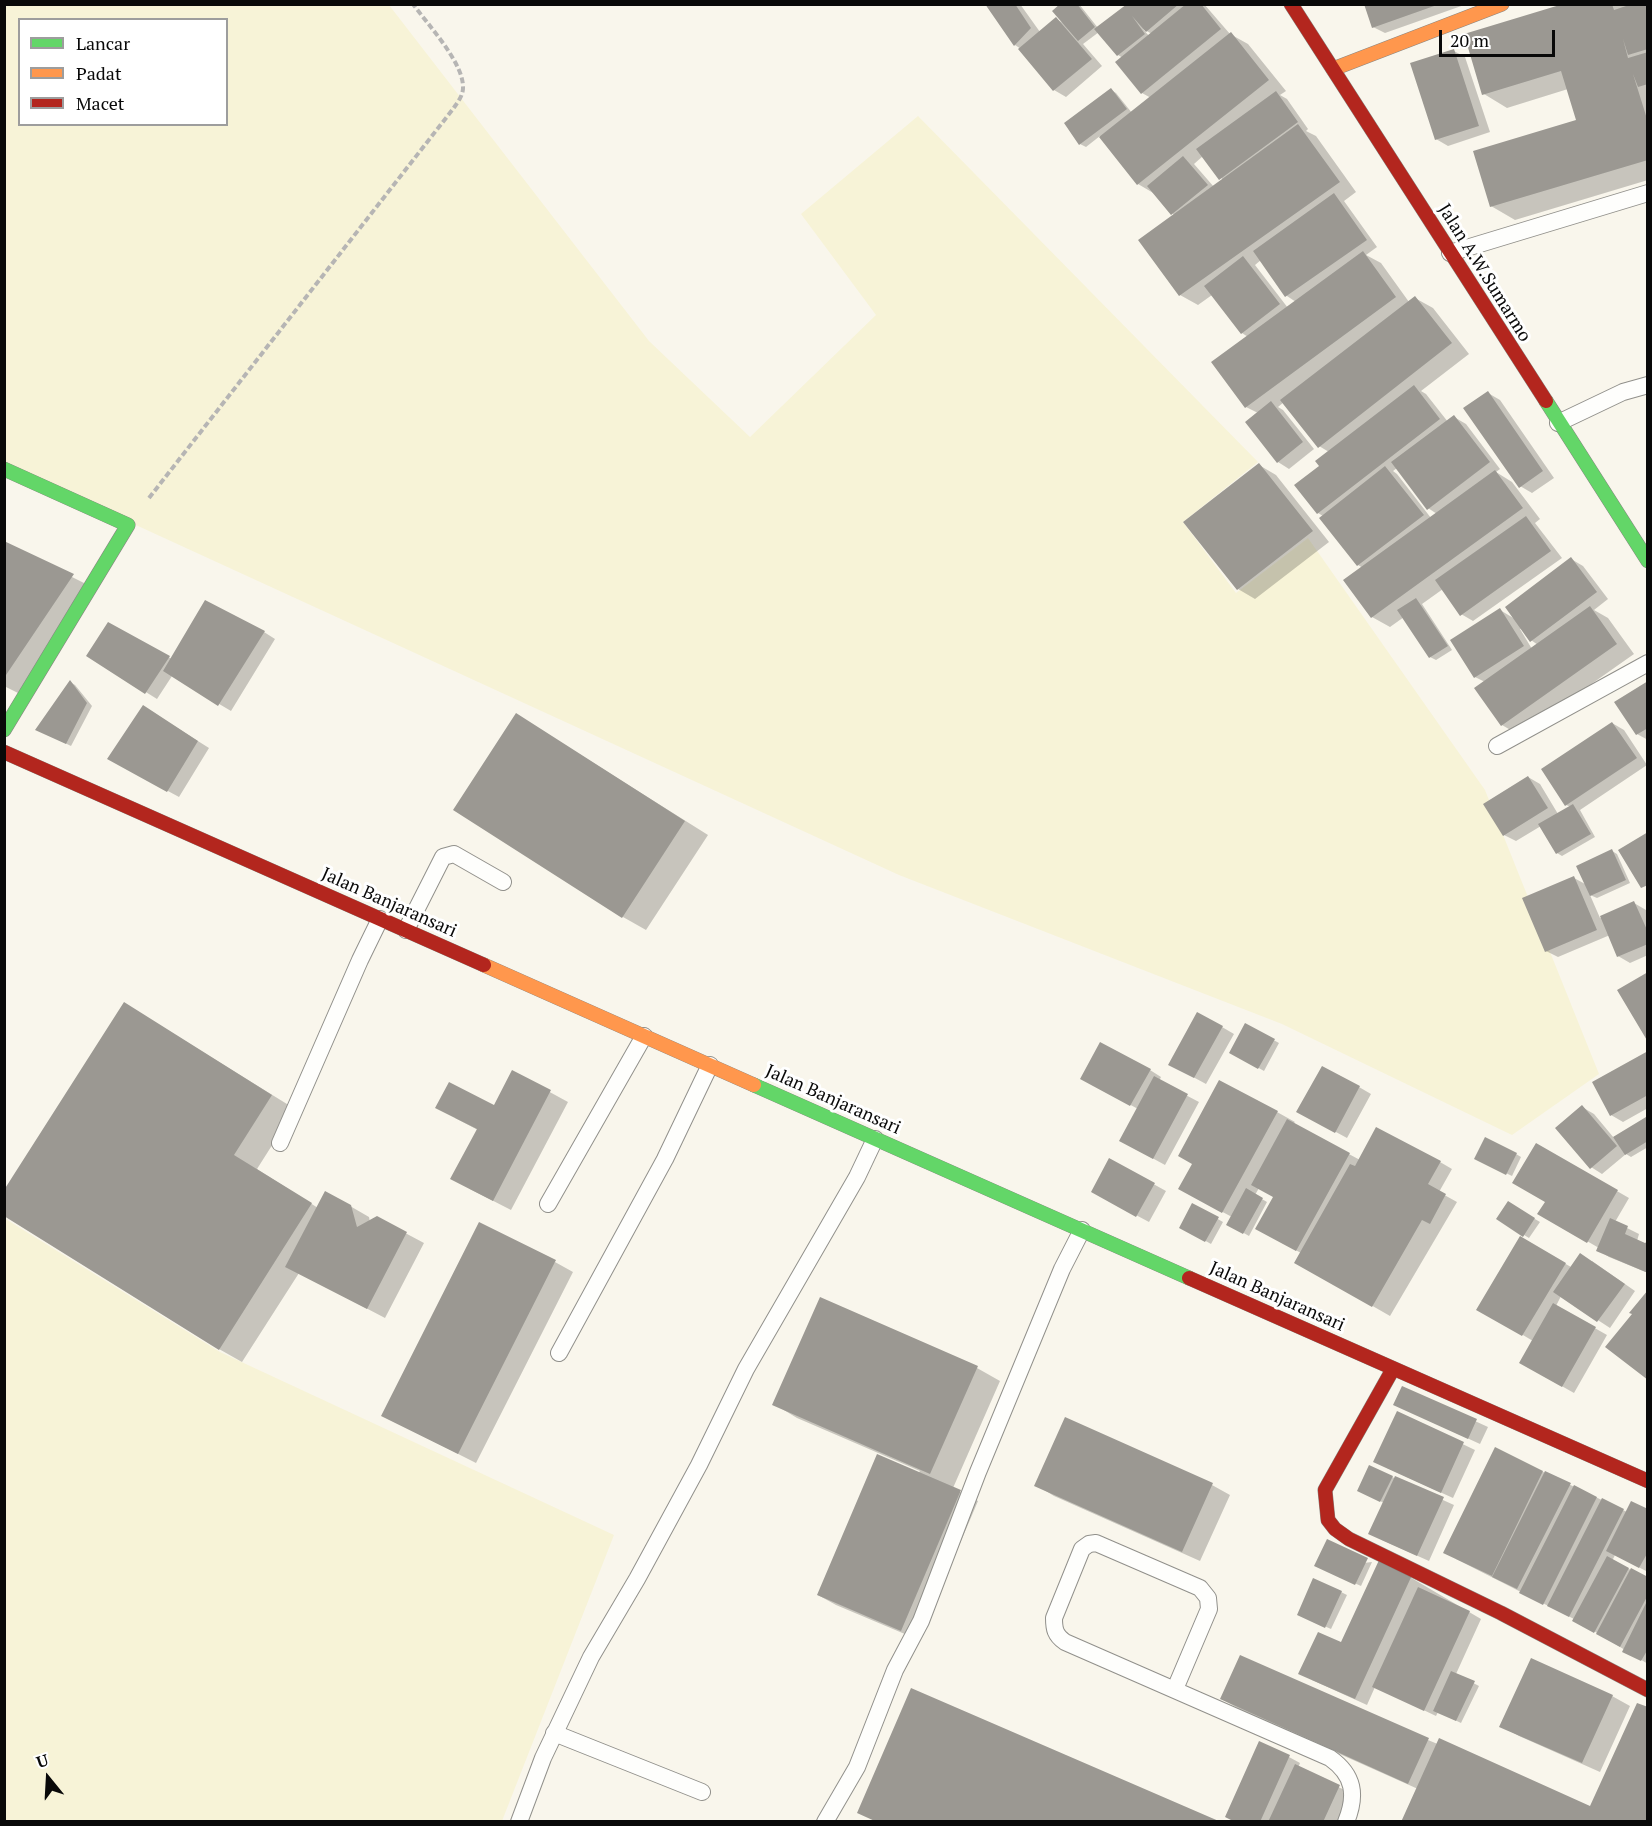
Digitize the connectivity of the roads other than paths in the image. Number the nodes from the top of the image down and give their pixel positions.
1 (1291, 4) edge
2 (1502, 4) edge
3 (1333, 69) junction
4 (1647, 193) edge
5 (1449, 253) junction
6 (1647, 385) edge
7 (1558, 423) junction
8 (4, 468) edge
9 (1647, 561) edge
10 (1647, 663) edge
11 (4, 729) edge
12 (1497, 746) dead end
13 (4, 752) edge
14 (503, 882) dead end
15 (380, 919) junction
16 (406, 930) junction
17 (644, 1036) junction
18 (710, 1065) junction
19 (875, 1138) junction
20 (280, 1143) dead end
21 (548, 1204) dead end
22 (1082, 1230) junction
23 (559, 1353) dead end
24 (1393, 1369) junction
25 (1647, 1481) edge
26 (1175, 1689) junction
27 (1647, 1690) edge
28 (554, 1733) junction
29 (702, 1792) dead end
30 (519, 1821) edge
31 (825, 1821) edge
32 (1346, 1821) edge

1 - 3 street, Jalan A.W.Sumarmo
2 - 3 street
3 - 5 street, Jalan A.W.Sumarmo
4 - 5 lane
5 - 7 street, Jalan A.W.Sumarmo
6 - 7 lane
7 - 9 street, Jalan A.W.Sumarmo
8 - 11 street
10 - 12 lane
13 - 15 street, Jalan Banjaransari
14 - 16 lane
15 - 16 street, Jalan Banjaransari
15 - 20 lane
16 - 17 street, Jalan Banjaransari
17 - 18 street, Jalan Banjaransari
17 - 21 lane
18 - 19 street, Jalan Banjaransari
18 - 23 lane
19 - 22 street, Jalan Banjaransari
19 - 28 lane
22 - 24 street, Jalan Banjaransari
22 - 31 lane
24 - 25 street, Jalan Banjaransari
24 - 27 street
26 - 26 lane
26 - 32 lane
28 - 29 lane
28 - 30 lane

